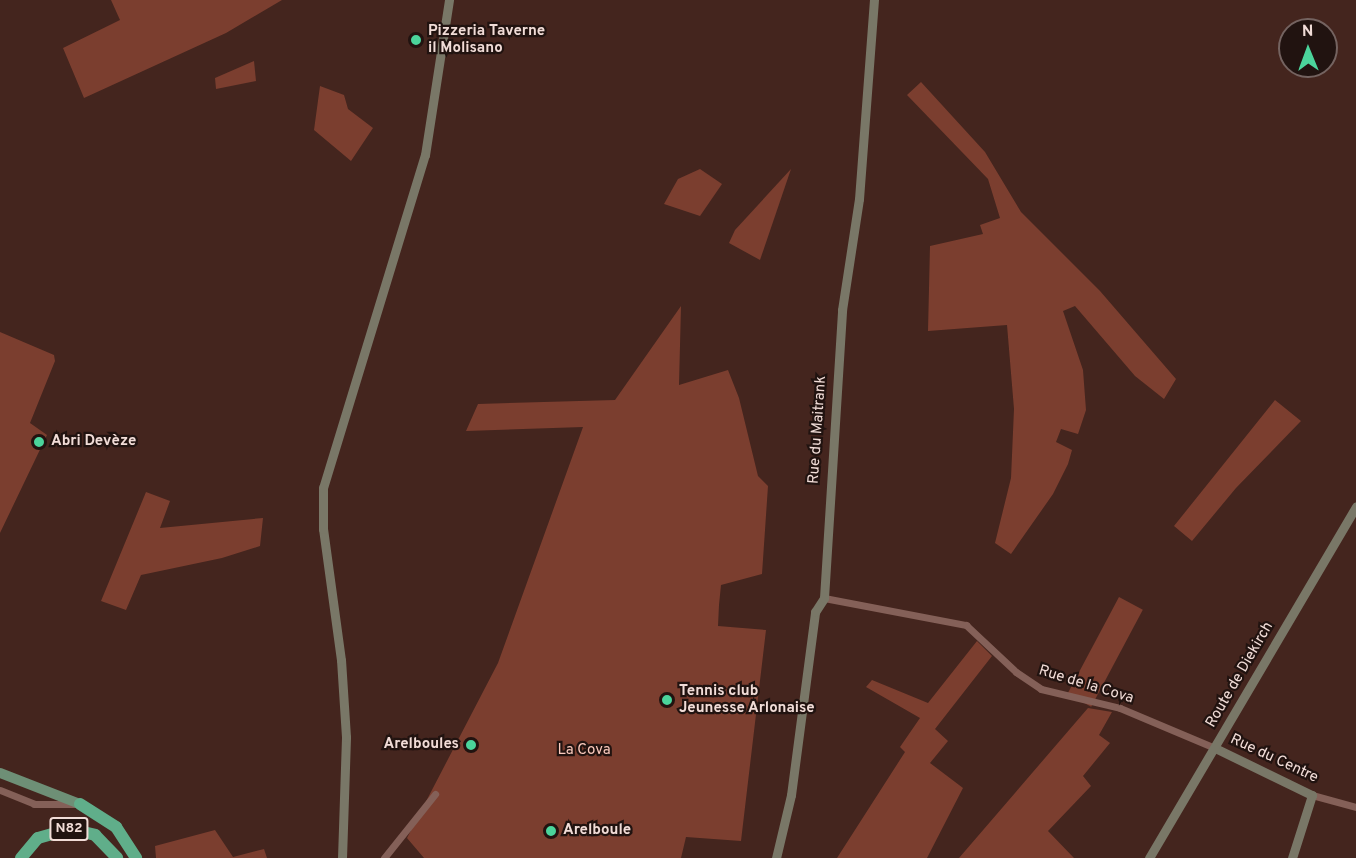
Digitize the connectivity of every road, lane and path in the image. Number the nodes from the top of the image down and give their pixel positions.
1 (449, 0) edge
2 (874, 0) edge
3 (1356, 506) edge
4 (824, 598) junction
5 (1215, 748) junction
6 (0, 773) edge
7 (0, 790) edge
8 (435, 794) dead end
9 (1312, 795) junction
10 (80, 804) junction
11 (1356, 807) edge
12 (21, 858) edge
13 (117, 858) edge
14 (136, 858) edge
15 (342, 858) edge
16 (384, 858) edge
17 (776, 858) edge
18 (1149, 858) edge
19 (1292, 858) edge

1 - 15 street
2 - 4 street, Rue du Maitrank
3 - 5 street, Route de Diekirch
4 - 5 street, Rue de la Cova
4 - 17 street, Rue du Maitrank
5 - 9 street, Rue du Centre
5 - 18 street, Route de Diekirch
6 - 10 main road, N82
7 - 10 street
8 - 16 street
9 - 11 street, Rue du Centre
9 - 19 street
10 - 14 highway, N82
12 - 13 highway, N82

